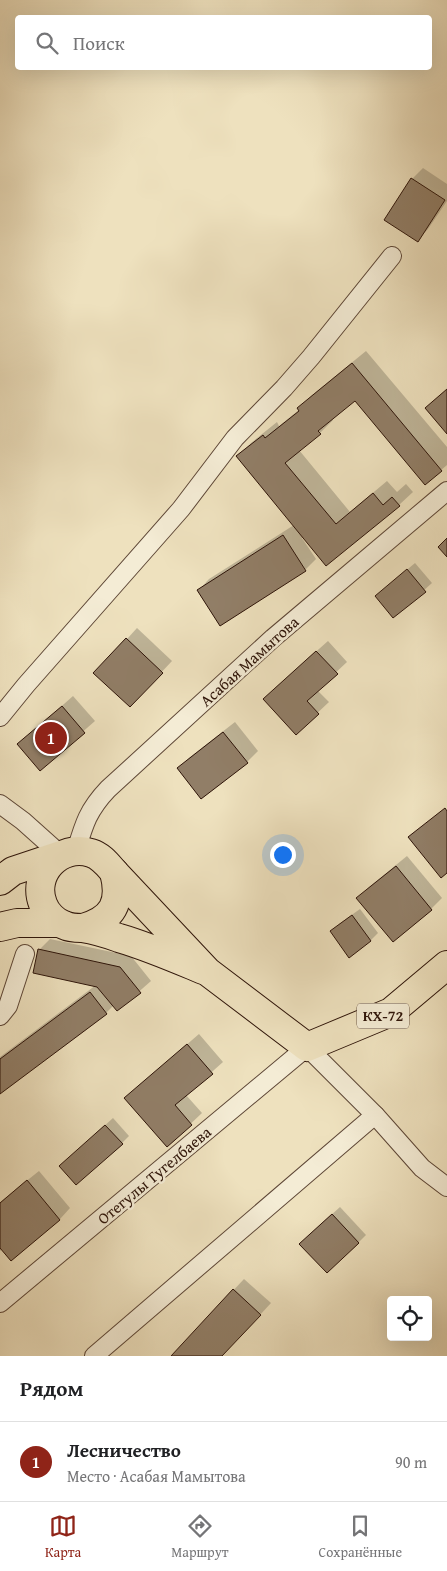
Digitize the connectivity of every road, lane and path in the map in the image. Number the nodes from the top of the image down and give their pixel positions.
1 (392, 256) dead end
2 (447, 491) edge
3 (0, 717) edge
4 (0, 804) edge
5 (68, 853) junction
6 (114, 872) junction
7 (0, 881) edge
8 (70, 926) junction
9 (0, 927) edge
10 (25, 954) dead end
11 (447, 965) edge
12 (208, 972) junction
13 (0, 1016) edge
14 (307, 1048) junction
15 (375, 1115) junction
16 (447, 1187) edge
17 (0, 1303) edge
18 (94, 1356) edge

1 - 3 street
2 - 5 street, Асабая Мамытова
4 - 5 street
5 - 6 main road
5 - 7 main road
5 - 8 main road
6 - 8 main road
6 - 12 main road
8 - 9 main road
8 - 12 main road
10 - 13 street
11 - 14 main road, КХ-72
12 - 14 main road
14 - 15 street
14 - 17 street, Отегулы Тугелбаева
15 - 16 street
15 - 18 street

